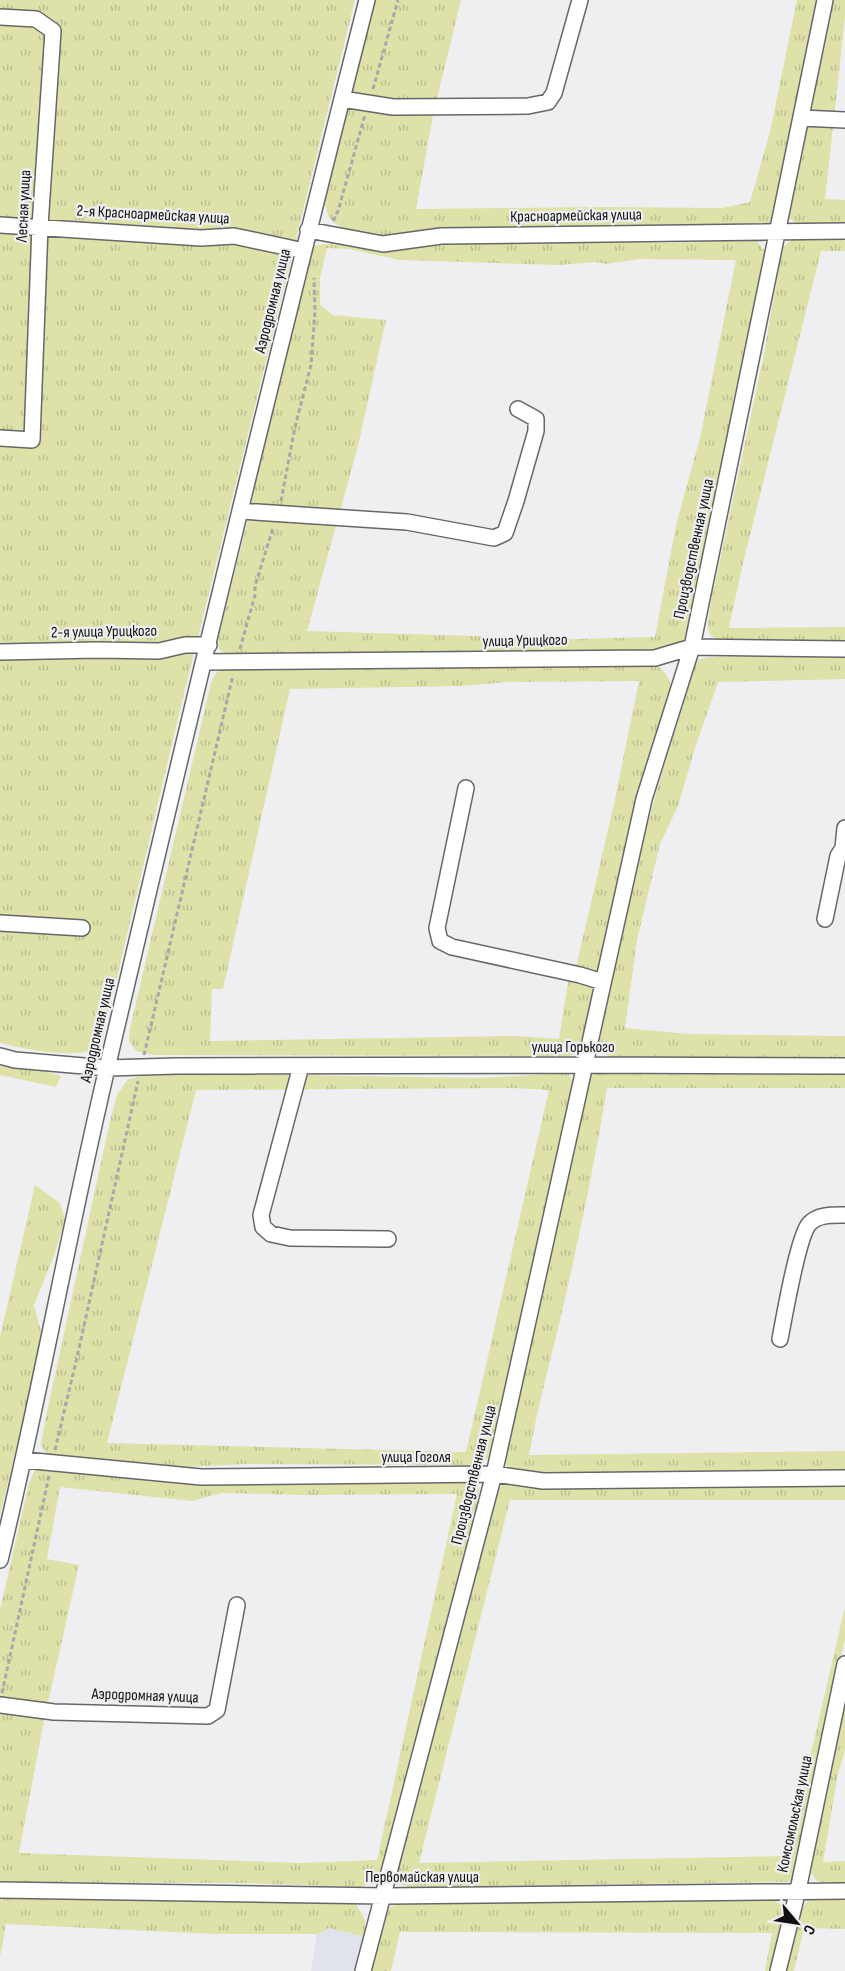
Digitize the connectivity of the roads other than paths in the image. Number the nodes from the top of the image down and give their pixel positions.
1 (367, 0) edge
2 (580, 0) edge
3 (825, 0) edge
4 (0, 17) edge
5 (342, 99) junction
6 (801, 118) junction
7 (845, 120) edge
8 (0, 225) edge
9 (40, 226) junction
10 (308, 230) junction
11 (777, 231) junction
12 (845, 231) edge
13 (303, 251) junction
14 (518, 409) dead end
15 (0, 438) edge
16 (241, 511) junction
17 (209, 645) junction
18 (692, 647) junction
19 (845, 649) edge
20 (0, 652) edge
21 (204, 662) junction
22 (466, 788) dead end
23 (845, 828) edge
24 (844, 849) edge
25 (825, 919) dead end
26 (0, 922) edge
27 (82, 928) dead end
28 (603, 982) junction
29 (0, 1056) edge
30 (585, 1065) junction
31 (301, 1066) junction
32 (845, 1066) edge
33 (107, 1068) junction
34 (845, 1215) edge
35 (388, 1239) dead end
36 (780, 1339) dead end
37 (24, 1460) junction
38 (494, 1474) junction
39 (845, 1478) edge
40 (0, 1560) edge
41 (237, 1605) dead end
42 (845, 1664) edge
43 (0, 1705) edge
44 (0, 1890) edge
45 (798, 1890) junction
46 (845, 1891) edge
47 (384, 1896) junction
48 (363, 1971) edge
49 (778, 1971) edge

1 - 5 street, Аэродромная улица
2 - 5 street
3 - 6 street, Производственная улица
4 - 9 street, Лесная улица
5 - 10 street, Аэродромная улица
6 - 7 street
6 - 11 street, Производственная улица
8 - 9 street, 2-я Красноармейская улица
9 - 13 street, 2-я Красноармейская улица
9 - 15 street, Лесная улица
10 - 11 street, Красноармейская улица
10 - 13 street, Аэродромная улица
11 - 12 street, Красноармейская улица
11 - 18 street, Производственная улица
13 - 16 street, Аэродромная улица
14 - 16 street
16 - 17 street, Аэродромная улица
17 - 20 street, 2-я улица Урицкого
17 - 21 street, Аэродромная улица
18 - 19 street, улица Урицкого
18 - 21 street, улица Урицкого
18 - 28 street, Производственная улица
21 - 33 street, Аэродромная улица
22 - 28 street
23 - 24 street
24 - 25 street
26 - 27 street
28 - 30 street, Производственная улица
29 - 33 street, улица Горького
30 - 31 street, улица Горького
30 - 32 street, улица Горького
30 - 38 street, Производственная улица
31 - 33 street, улица Горького
31 - 35 street
33 - 37 street, Аэродромная улица
34 - 36 street
37 - 38 street, улица Гоголя
37 - 40 street, Аэродромная улица
38 - 39 street, улица Гоголя
38 - 47 street, Производственная улица
41 - 43 street, Аэродромная улица
42 - 45 street, Комсомольская улица
44 - 47 street, Первомайская улица
45 - 46 street, Первомайская улица
45 - 47 street, Первомайская улица
45 - 49 street, Комсомольская улица
47 - 48 street, Производственная улица

